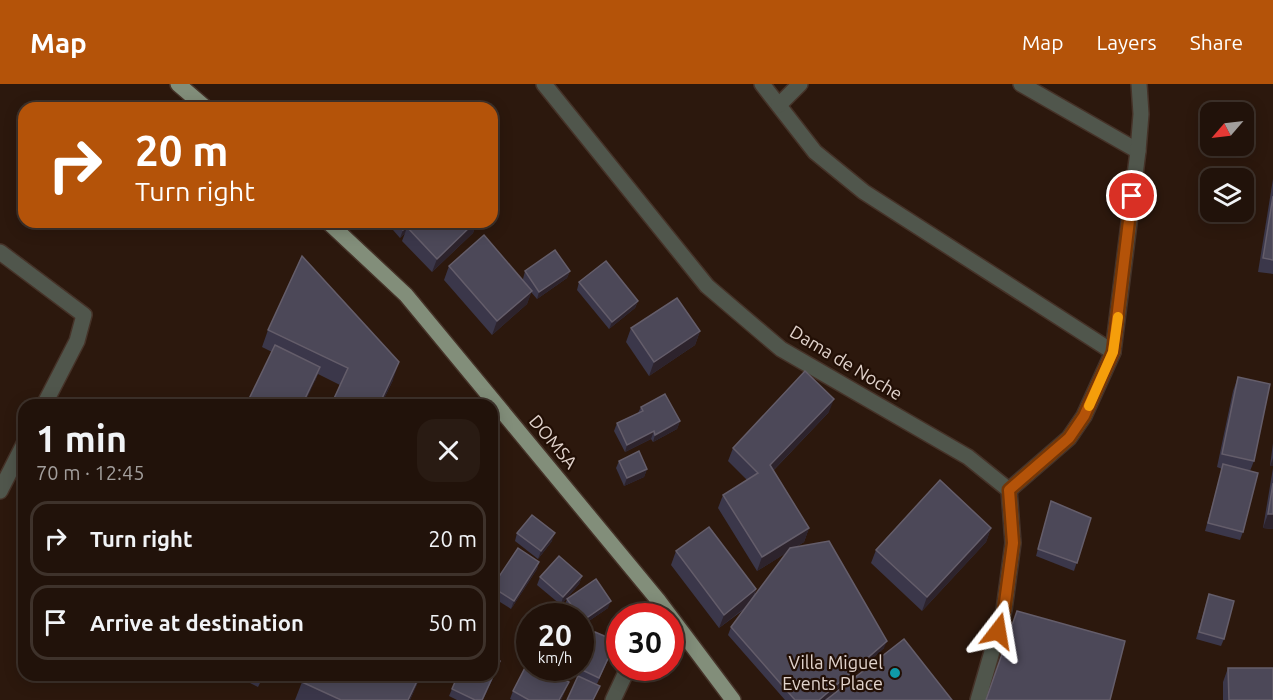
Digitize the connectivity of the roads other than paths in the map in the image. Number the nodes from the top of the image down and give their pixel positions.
1 (178, 84) edge
2 (544, 84) edge
3 (762, 84) edge
4 (800, 84) edge
5 (1021, 84) edge
6 (1139, 84) edge
7 (199, 102) edge
8 (779, 105) junction
9 (1138, 151) junction
10 (334, 228) edge
11 (0, 252) edge
12 (1113, 352) junction
13 (47, 399) edge
14 (492, 399) edge
15 (498, 406) edge
16 (18, 456) edge
17 (1009, 490) junction
18 (0, 491) edge
19 (658, 600) junction
20 (657, 603) edge
21 (622, 681) edge
22 (613, 700) edge
23 (733, 700) edge
24 (978, 700) edge

1 - 7 main road
2 - 17 street, Dama de Noche
3 - 8 street
4 - 8 street
5 - 9 street
6 - 9 street
8 - 12 street
9 - 12 street
10 - 14 main road, DOMSA
11 - 13 street
12 - 17 street
15 - 19 main road, DOMSA
16 - 18 street
17 - 24 street
19 - 20 street
19 - 23 main road, DOMSA
21 - 22 street

